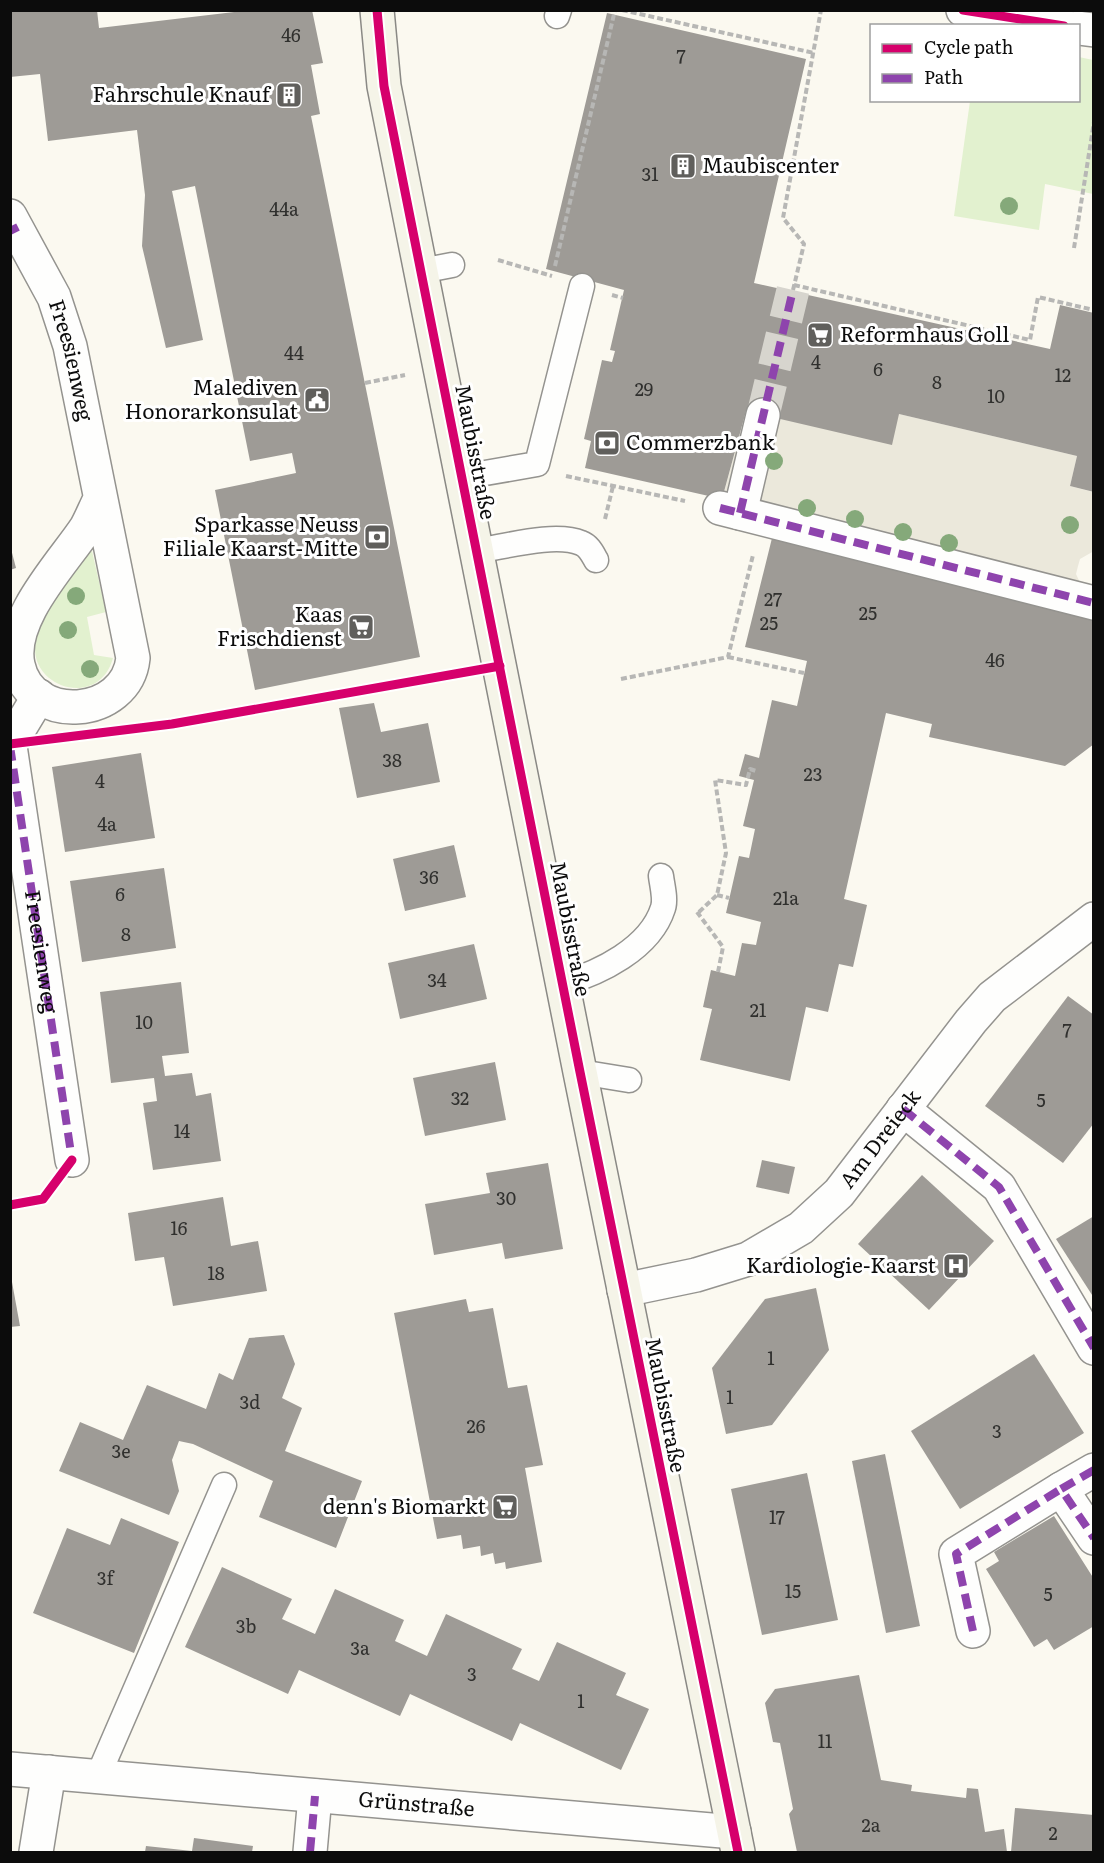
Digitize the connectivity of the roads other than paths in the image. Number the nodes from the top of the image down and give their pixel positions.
1 (376, 10) edge
2 (963, 10) edge
3 (1051, 24) edge
4 (13, 225) edge
5 (582, 286) road end
6 (763, 415) tunnel mouth
7 (462, 477) junction
8 (100, 499) junction
9 (476, 551) junction
10 (596, 560) dead end
11 (1094, 603) edge
12 (39, 696) junction
13 (10, 745) edge
14 (661, 876) dead end
15 (1094, 919) edge
16 (562, 984) junction
17 (580, 1072) junction
18 (629, 1080) dead end
19 (903, 1109) junction
20 (72, 1160) dead end
21 (624, 1290) junction
22 (1094, 1348) edge
23 (1094, 1470) edge
24 (224, 1485) dead end
25 (1061, 1489) junction
26 (1094, 1538) edge
27 (973, 1631) dead end
28 (10, 1769) edge
29 (49, 1772) junction
30 (98, 1776) junction
31 (315, 1796) junction
32 (736, 1842) edge
33 (36, 1852) edge
34 (310, 1852) edge

1 - 7 street, Maubisstraße
2 - 3 street
4 - 8 street, Freesienweg
5 - 7 lane
6 - 11 street
7 - 9 street, Maubisstraße
8 - 12 street, Freesienweg
8 - 12 street, Freesienweg
9 - 10 lane
9 - 16 street, Maubisstraße
12 - 13 street, Freesienweg
13 - 20 street, Freesienweg
14 - 16 lane
15 - 19 street, Am Dreieck
16 - 17 street, Maubisstraße
17 - 18 lane
17 - 21 street, Maubisstraße
19 - 21 street, Am Dreieck
19 - 22 street
21 - 32 street, Maubisstraße
23 - 25 street
24 - 30 lane
25 - 26 street
25 - 27 street
28 - 29 street, Grünstraße
29 - 30 street, Grünstraße
29 - 33 street
30 - 31 street, Grünstraße
31 - 32 street, Grünstraße
31 - 34 street

